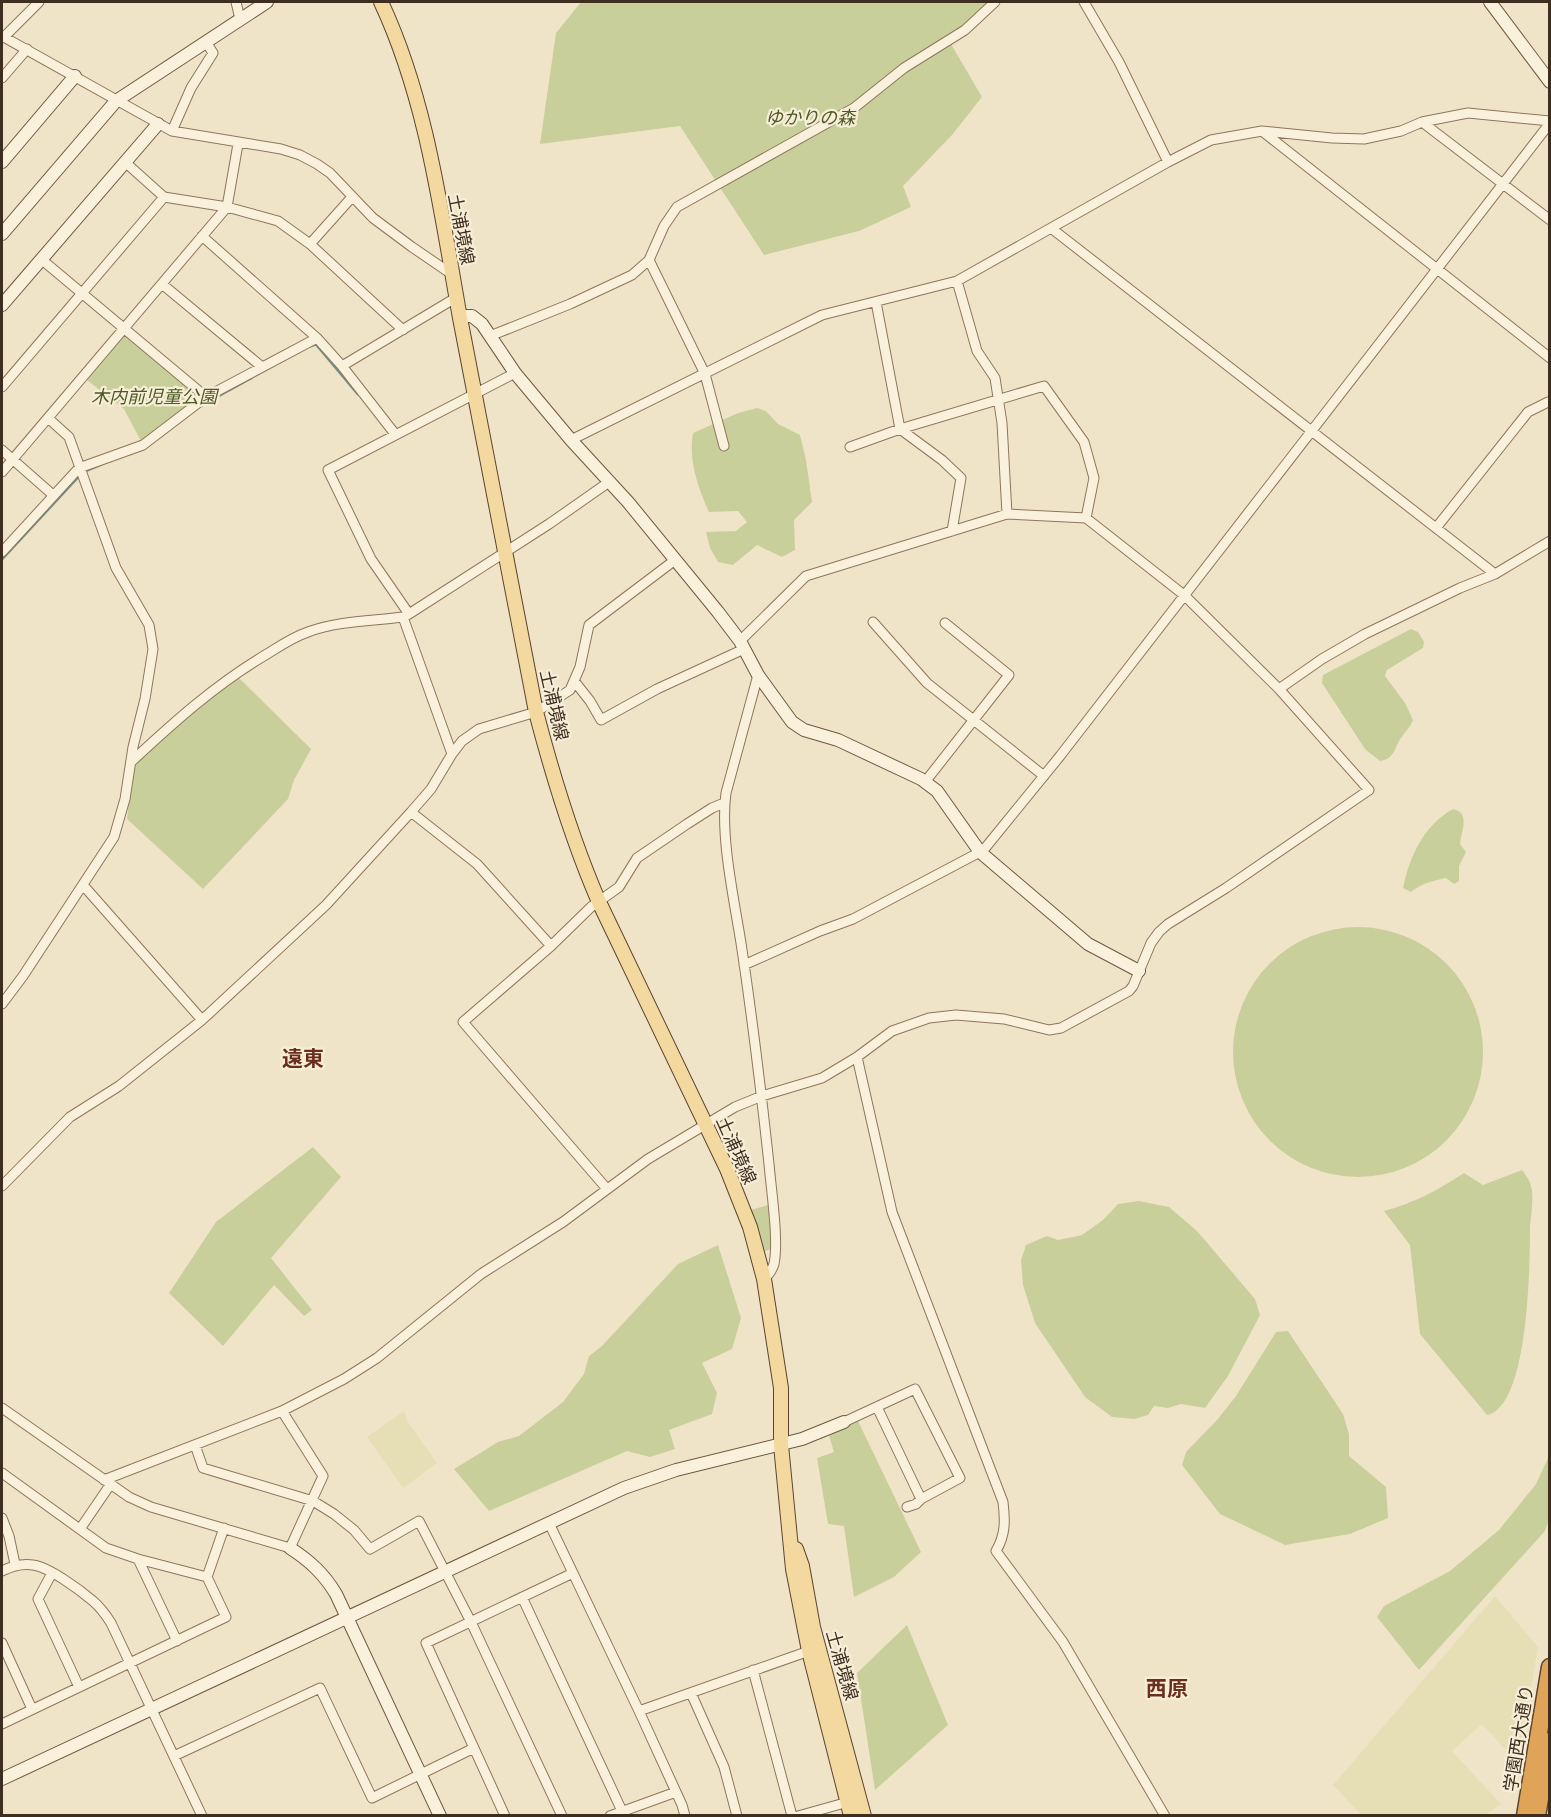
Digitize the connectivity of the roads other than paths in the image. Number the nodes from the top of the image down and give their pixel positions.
1 (39, 2) edge
2 (236, 2) edge
3 (267, 2) edge
4 (381, 2) edge
5 (995, 2) edge
6 (1084, 2) edge
7 (1490, 2) edge
8 (240, 19) junction
9 (3, 36) edge
10 (206, 42) junction
11 (27, 49) junction
12 (75, 76) junction
13 (2, 78) edge
14 (1550, 82) edge
15 (116, 101) junction
16 (1422, 122) junction
17 (1550, 122) edge
18 (158, 124) junction
19 (172, 131) junction
20 (1262, 131) junction
21 (238, 144) junction
22 (2, 162) edge
23 (125, 162) junction
24 (1168, 162) junction
25 (1503, 184) junction
26 (164, 197) junction
27 (352, 197) junction
28 (227, 207) junction
29 (1550, 220) edge
30 (1051, 228) junction
31 (2, 234) edge
32 (202, 236) junction
33 (310, 244) junction
34 (41, 259) junction
35 (649, 260) junction
36 (1437, 268) junction
37 (453, 275) junction
38 (957, 281) junction
39 (162, 284) junction
40 (82, 294) junction
41 (457, 297) junction
42 (876, 302) junction
43 (2, 305) edge
44 (460, 316) junction
45 (124, 328) junction
46 (403, 330) junction
47 (490, 336) junction
48 (316, 338) junction
49 (1550, 358) edge
50 (342, 366) junction
51 (262, 367) junction
52 (515, 374) junction
53 (705, 374) junction
54 (2, 387) edge
55 (475, 394) junction
56 (206, 397) junction
57 (998, 398) junction
58 (1549, 403) edge
59 (48, 418) junction
60 (900, 429) junction
61 (393, 432) junction
62 (1311, 432) junction
63 (571, 440) junction
64 (724, 446) dead end
65 (850, 447) dead end
66 (2, 450) edge
67 (12, 459) junction
68 (79, 468) junction
69 (2, 472) edge
70 (609, 482) junction
71 (53, 495) junction
72 (1006, 514) junction
73 (1086, 518) junction
74 (1436, 528) junction
75 (952, 531) junction
76 (1550, 541) edge
77 (2, 552) edge
78 (505, 552) junction
79 (675, 560) junction
80 (1496, 574) junction
81 (1184, 595) junction
82 (406, 615) junction
83 (873, 622) dead end
84 (945, 623) dead end
85 (742, 645) junction
86 (758, 675) junction
87 (574, 682) junction
88 (1279, 689) junction
89 (536, 712) junction
90 (974, 720) junction
91 (452, 754) junction
92 (131, 762) junction
93 (1044, 776) junction
94 (925, 782) junction
95 (724, 803) junction
96 (411, 812) junction
97 (980, 852) junction
98 (83, 885) junction
99 (599, 902) junction
100 (551, 946) junction
101 (744, 965) junction
102 (1139, 971) junction
103 (2, 1004) edge
104 (202, 1020) junction
105 (857, 1057) junction
106 (762, 1096) junction
107 (705, 1124) junction
108 (2, 1186) edge
109 (607, 1189) junction
110 (764, 1279) junction
111 (877, 1407) junction
112 (2, 1408) edge
113 (282, 1412) junction
114 (844, 1422) joint
115 (195, 1445) junction
116 (781, 1445) junction
117 (2, 1473) edge
118 (107, 1483) junction
119 (921, 1499) junction
120 (312, 1501) junction
121 (907, 1508) dead end
122 (2, 1518) edge
123 (549, 1523) junction
124 (788, 1524) junction
125 (224, 1528) junction
126 (80, 1530) junction
127 (290, 1548) junction
128 (138, 1559) junction
129 (15, 1564) junction
130 (2, 1571) edge
131 (445, 1572) junction
132 (52, 1573) junction
133 (573, 1573) junction
134 (207, 1577) junction
135 (522, 1597) junction
136 (347, 1618) junction
137 (471, 1622) junction
138 (177, 1641) junction
139 (2, 1643) edge
140 (809, 1651) junction
141 (130, 1663) junction
142 (1550, 1667) edge
143 (753, 1670) junction
144 (79, 1688) junction
145 (691, 1693) junction
146 (32, 1709) junction
147 (152, 1709) junction
148 (639, 1711) junction
149 (2, 1724) edge
150 (1550, 1741) edge
151 (474, 1748) junction
152 (174, 1756) junction
153 (1547, 1771) edge
154 (420, 1774) junction
155 (2, 1779) edge
156 (676, 1792) junction
157 (850, 1809) edge
158 (622, 1811) junction
159 (202, 1815) edge
160 (440, 1815) edge
161 (505, 1815) edge
162 (562, 1815) edge
163 (610, 1815) edge
164 (685, 1815) edge
165 (737, 1815) edge
166 (792, 1815) edge
167 (798, 1815) edge
168 (864, 1815) edge
169 (1165, 1815) edge
170 (1525, 1815) edge
171 (1537, 1815) edge

1 - 9 street
2 - 8 street
3 - 8 street
4 - 37 main road, 土浦境線
5 - 35 street
6 - 24 street
7 - 14 street
8 - 10 street
9 - 11 street
10 - 15 street
10 - 19 street
11 - 12 street
11 - 13 street
12 - 15 street
12 - 22 street
15 - 18 street
15 - 31 street
16 - 17 street
16 - 20 street
16 - 25 street
17 - 25 street
18 - 19 street
18 - 23 street
19 - 21 street
20 - 24 street
20 - 36 street
21 - 27 street
21 - 28 street
23 - 26 street
23 - 34 street
24 - 30 street
25 - 29 street
25 - 36 street
26 - 28 street
26 - 40 street
27 - 33 street
27 - 37 street
28 - 32 street
28 - 33 street
30 - 38 street
30 - 62 street
32 - 39 street
32 - 48 street
33 - 46 street
34 - 40 street
34 - 43 street
35 - 47 street
35 - 53 street
36 - 49 street
36 - 62 street
37 - 41 main road, 土浦境線
38 - 42 street
38 - 57 street
39 - 45 street
39 - 51 street
40 - 45 street
40 - 54 street
41 - 44 main road, 土浦境線
41 - 46 street
42 - 53 street
42 - 60 street
44 - 47 street
44 - 55 main road, 土浦境線
45 - 56 street
45 - 59 street
46 - 50 street
47 - 52 street
48 - 50 street
48 - 51 street
50 - 61 street
51 - 56 street
52 - 55 street
52 - 63 street
53 - 63 street
53 - 64 street
55 - 61 street
55 - 78 main road, 土浦境線
56 - 68 street
57 - 60 street
57 - 72 street
57 - 73 street
58 - 74 street
59 - 67 street
59 - 68 street
60 - 65 street
60 - 75 street
61 - 82 street
62 - 74 street
62 - 81 street
63 - 70 street
66 - 67 street
67 - 69 street
67 - 71 street
68 - 71 street
68 - 92 street
70 - 78 street
70 - 79 street
71 - 77 street
72 - 73 street
72 - 75 street
73 - 81 street
74 - 80 street
75 - 85 street
76 - 80 street
78 - 82 street
78 - 89 main road, 土浦境線
79 - 85 street
79 - 87 street
80 - 88 street
81 - 88 street
81 - 93 street
82 - 91 street
82 - 92 street
83 - 90 street
84 - 90 street
85 - 86 street
85 - 87 street
86 - 94 street
86 - 95 street
87 - 89 street
88 - 102 street
89 - 91 street
89 - 99 main road, 土浦境線
90 - 93 street
90 - 94 street
91 - 96 street
92 - 98 street
93 - 97 street
94 - 97 street
95 - 99 street
95 - 101 street
96 - 100 street
96 - 104 street
97 - 101 street
97 - 102 street
98 - 103 street
98 - 104 street
99 - 100 street
99 - 107 main road, 土浦境線
100 - 109 street
101 - 106 street
102 - 105 street
104 - 108 street
105 - 106 street
105 - 169 street
106 - 107 street
106 - 110 street
107 - 109 street
107 - 110 main road, 土浦境線
109 - 113 street
110 - 116 main road, 土浦境線
111 - 114 street
111 - 119 street
111 - 119 street
112 - 118 street
113 - 115 street
113 - 120 street
114 - 116 street
115 - 118 street
115 - 120 street
116 - 123 street
116 - 124 main road, 土浦境線
117 - 126 street
118 - 125 street
118 - 126 street
119 - 121 street
120 - 127 street
120 - 131 street
122 - 129 street
123 - 131 street
123 - 133 street
124 - 140 main road, 土浦境線
124 - 168 main road, 土浦境線
125 - 127 street
125 - 134 street
126 - 128 street
127 - 136 street
128 - 134 street
128 - 138 street
129 - 130 street
129 - 132 street
131 - 136 street
131 - 137 street
132 - 141 street
132 - 144 street
133 - 135 street
133 - 148 street
134 - 138 street
135 - 137 street
135 - 158 street
136 - 147 street
136 - 154 street
137 - 151 street
137 - 162 street
138 - 141 street
139 - 146 street
140 - 143 street
140 - 157 main road, 土浦境線
141 - 144 street
141 - 147 street
142 - 170 highway, 学園西大通り
143 - 145 street
143 - 166 street
144 - 146 street
145 - 148 street
145 - 165 street
146 - 149 street
147 - 152 street
147 - 155 street
148 - 156 street
150 - 153 highway, 学園西大通り
151 - 154 street
151 - 161 street
152 - 154 street
152 - 159 street
153 - 171 highway, 学園西大通り
154 - 160 street
156 - 158 street
156 - 164 street
157 - 167 street
158 - 163 street

